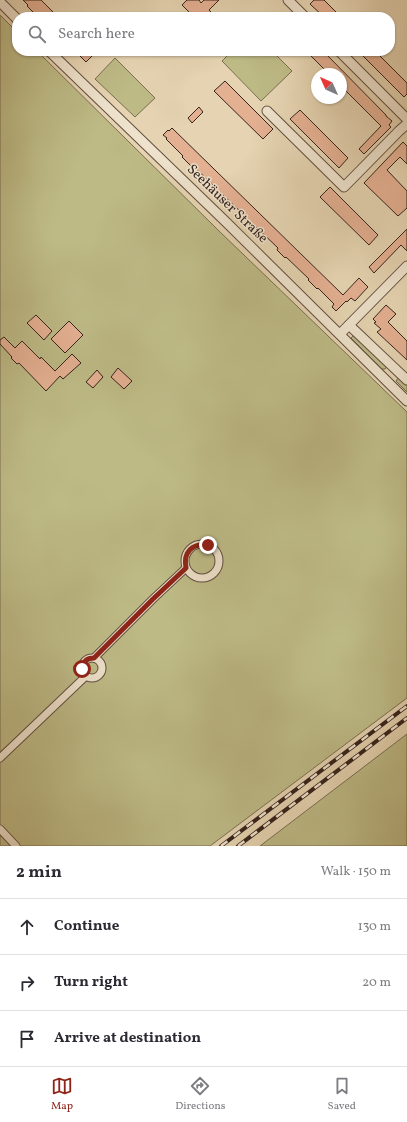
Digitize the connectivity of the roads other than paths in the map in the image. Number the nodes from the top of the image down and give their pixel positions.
1 (288, 0) edge
2 (0, 2) edge
3 (300, 12) edge
4 (12, 14) edge
5 (54, 56) edge
6 (344, 56) edge
7 (267, 111) dead end
8 (407, 119) edge
9 (407, 124) edge
10 (407, 266) edge
11 (349, 325) junction
12 (340, 334) junction
13 (395, 369) junction
14 (385, 379) junction
15 (407, 380) edge
16 (407, 401) edge
17 (186, 568) junction
18 (94, 658) junction
19 (86, 676) junction
20 (0, 758) edge
21 (0, 829) edge
22 (16, 846) edge

1 - 3 street
2 - 4 street
5 - 12 street, Seehäuser Straße
6 - 8 street
7 - 9 street
10 - 11 street
11 - 12 street
11 - 13 street
12 - 14 street, Seehäuser Straße
13 - 14 street
13 - 15 street
14 - 16 street, Seehäuser Straße
17 - 17 street
17 - 18 street
18 - 19 street
18 - 19 street
19 - 20 street
21 - 22 street

